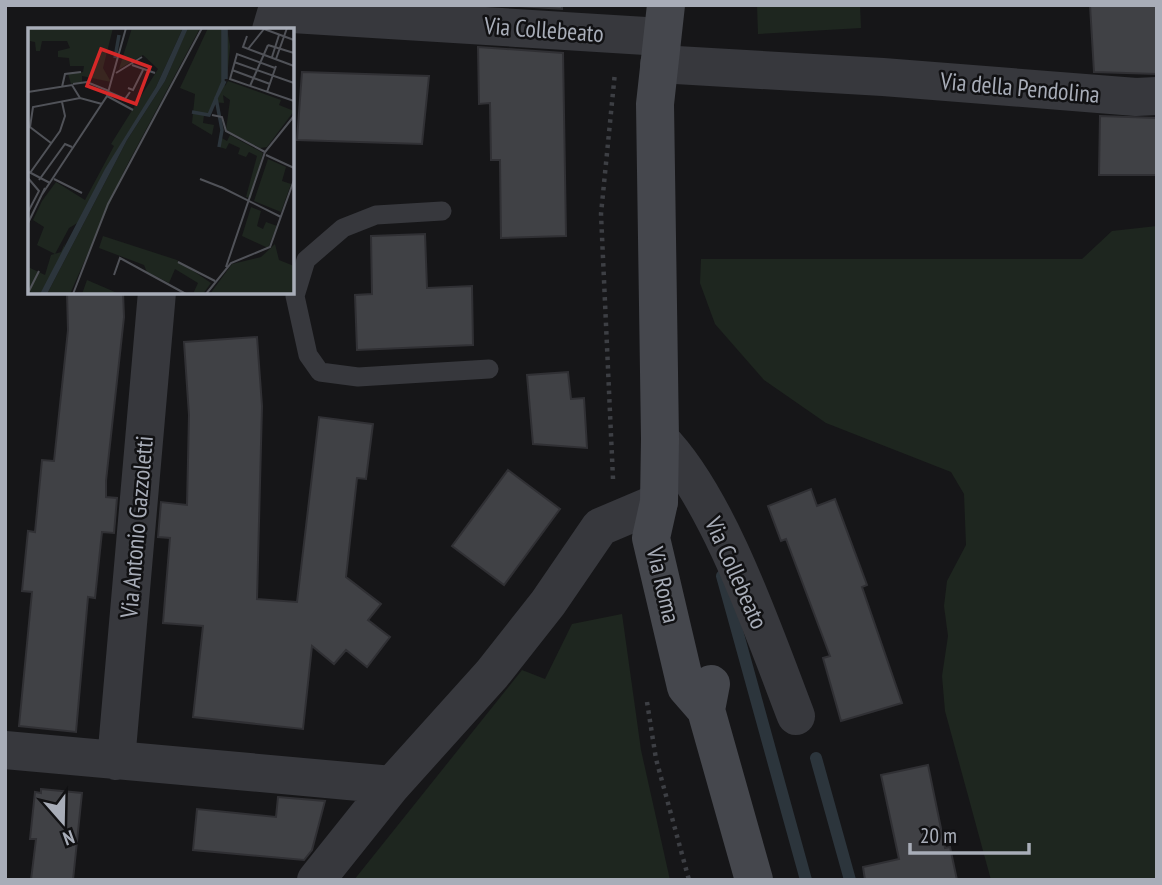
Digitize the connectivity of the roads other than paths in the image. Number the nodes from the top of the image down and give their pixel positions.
1 (272, 28) edge
2 (662, 35) edge
3 (883, 77) joint
4 (1157, 96) edge
5 (442, 211) dead end
6 (297, 270) edge
7 (157, 294) edge
8 (489, 369) dead end
9 (660, 439) junction
10 (659, 502) junction
11 (796, 716) dead end
12 (5, 750) edge
13 (117, 761) junction
14 (392, 785) junction
15 (316, 880) edge
16 (754, 880) edge

1 - 2 street, Via Collebeato
2 - 3 street, Via Collebeato
2 - 9 street
3 - 4 street, Via della Pendolina
5 - 6 lane
6 - 8 lane
7 - 13 street, Via Antonio Gazzoletti
9 - 10 street
9 - 11 street, Via Collebeato
10 - 14 street
10 - 16 street, Via Roma
12 - 13 street
13 - 14 street
14 - 15 street

